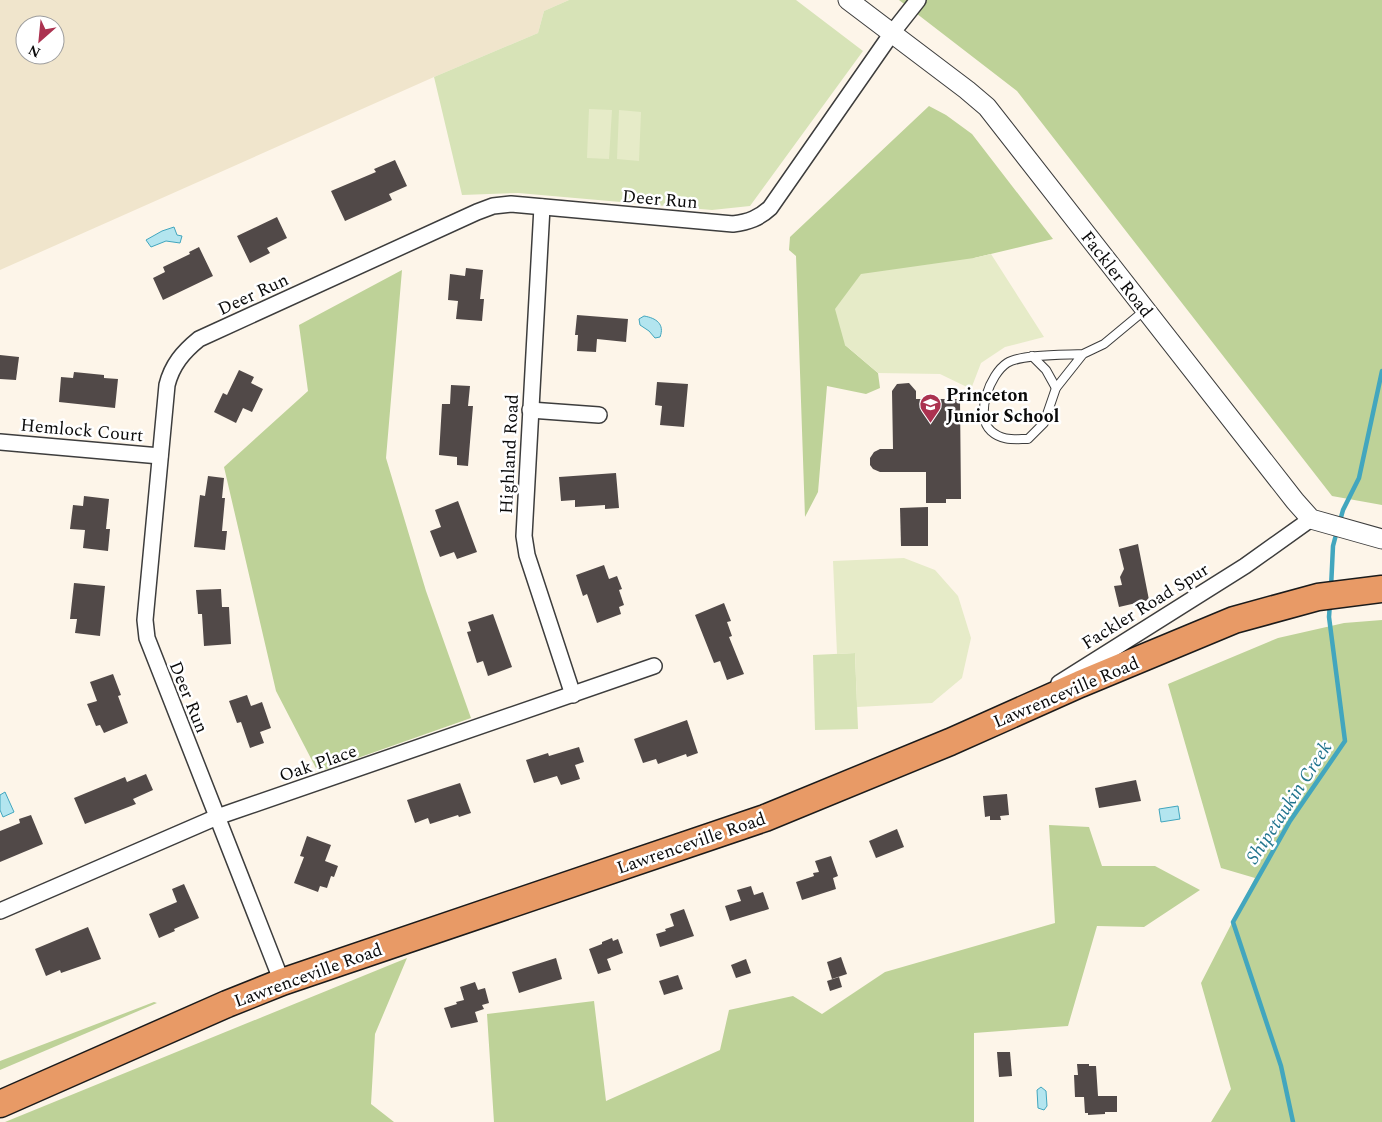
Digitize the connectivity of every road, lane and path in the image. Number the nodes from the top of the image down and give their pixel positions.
1 (848, 0) edge
2 (918, 0) edge
3 (892, 33) junction
4 (542, 207) junction
5 (1145, 310) junction
6 (1083, 354) junction
7 (1032, 356) junction
8 (1056, 388) junction
9 (530, 410) junction
10 (599, 415) dead end
11 (0, 442) edge
12 (160, 456) junction
13 (1314, 520) junction
14 (1382, 539) edge
15 (1382, 589) edge
16 (654, 666) dead end
17 (573, 695) junction
18 (997, 722) junction
19 (217, 817) junction
20 (0, 911) edge
21 (282, 982) junction
22 (0, 1104) edge

1 - 3 street, Fackler Road
2 - 3 street, Deer Run
3 - 4 street, Deer Run
3 - 5 street, Fackler Road
4 - 9 street, Highland Road
4 - 12 street, Deer Run
5 - 6 lane
5 - 13 street, Fackler Road
6 - 7 lane
6 - 8 lane
7 - 8 lane
7 - 8 lane
9 - 10 street
9 - 17 street, Highland Road
11 - 12 street, Hemlock Court
12 - 19 street, Deer Run
13 - 14 street
13 - 18 street, Fackler Road Spur
15 - 18 highway, Lawrenceville Road
16 - 17 street, Oak Place
17 - 19 street, Oak Place
18 - 21 highway, Lawrenceville Road
19 - 20 street, Oak Place
19 - 21 street, Deer Run
21 - 22 highway, Lawrenceville Road

